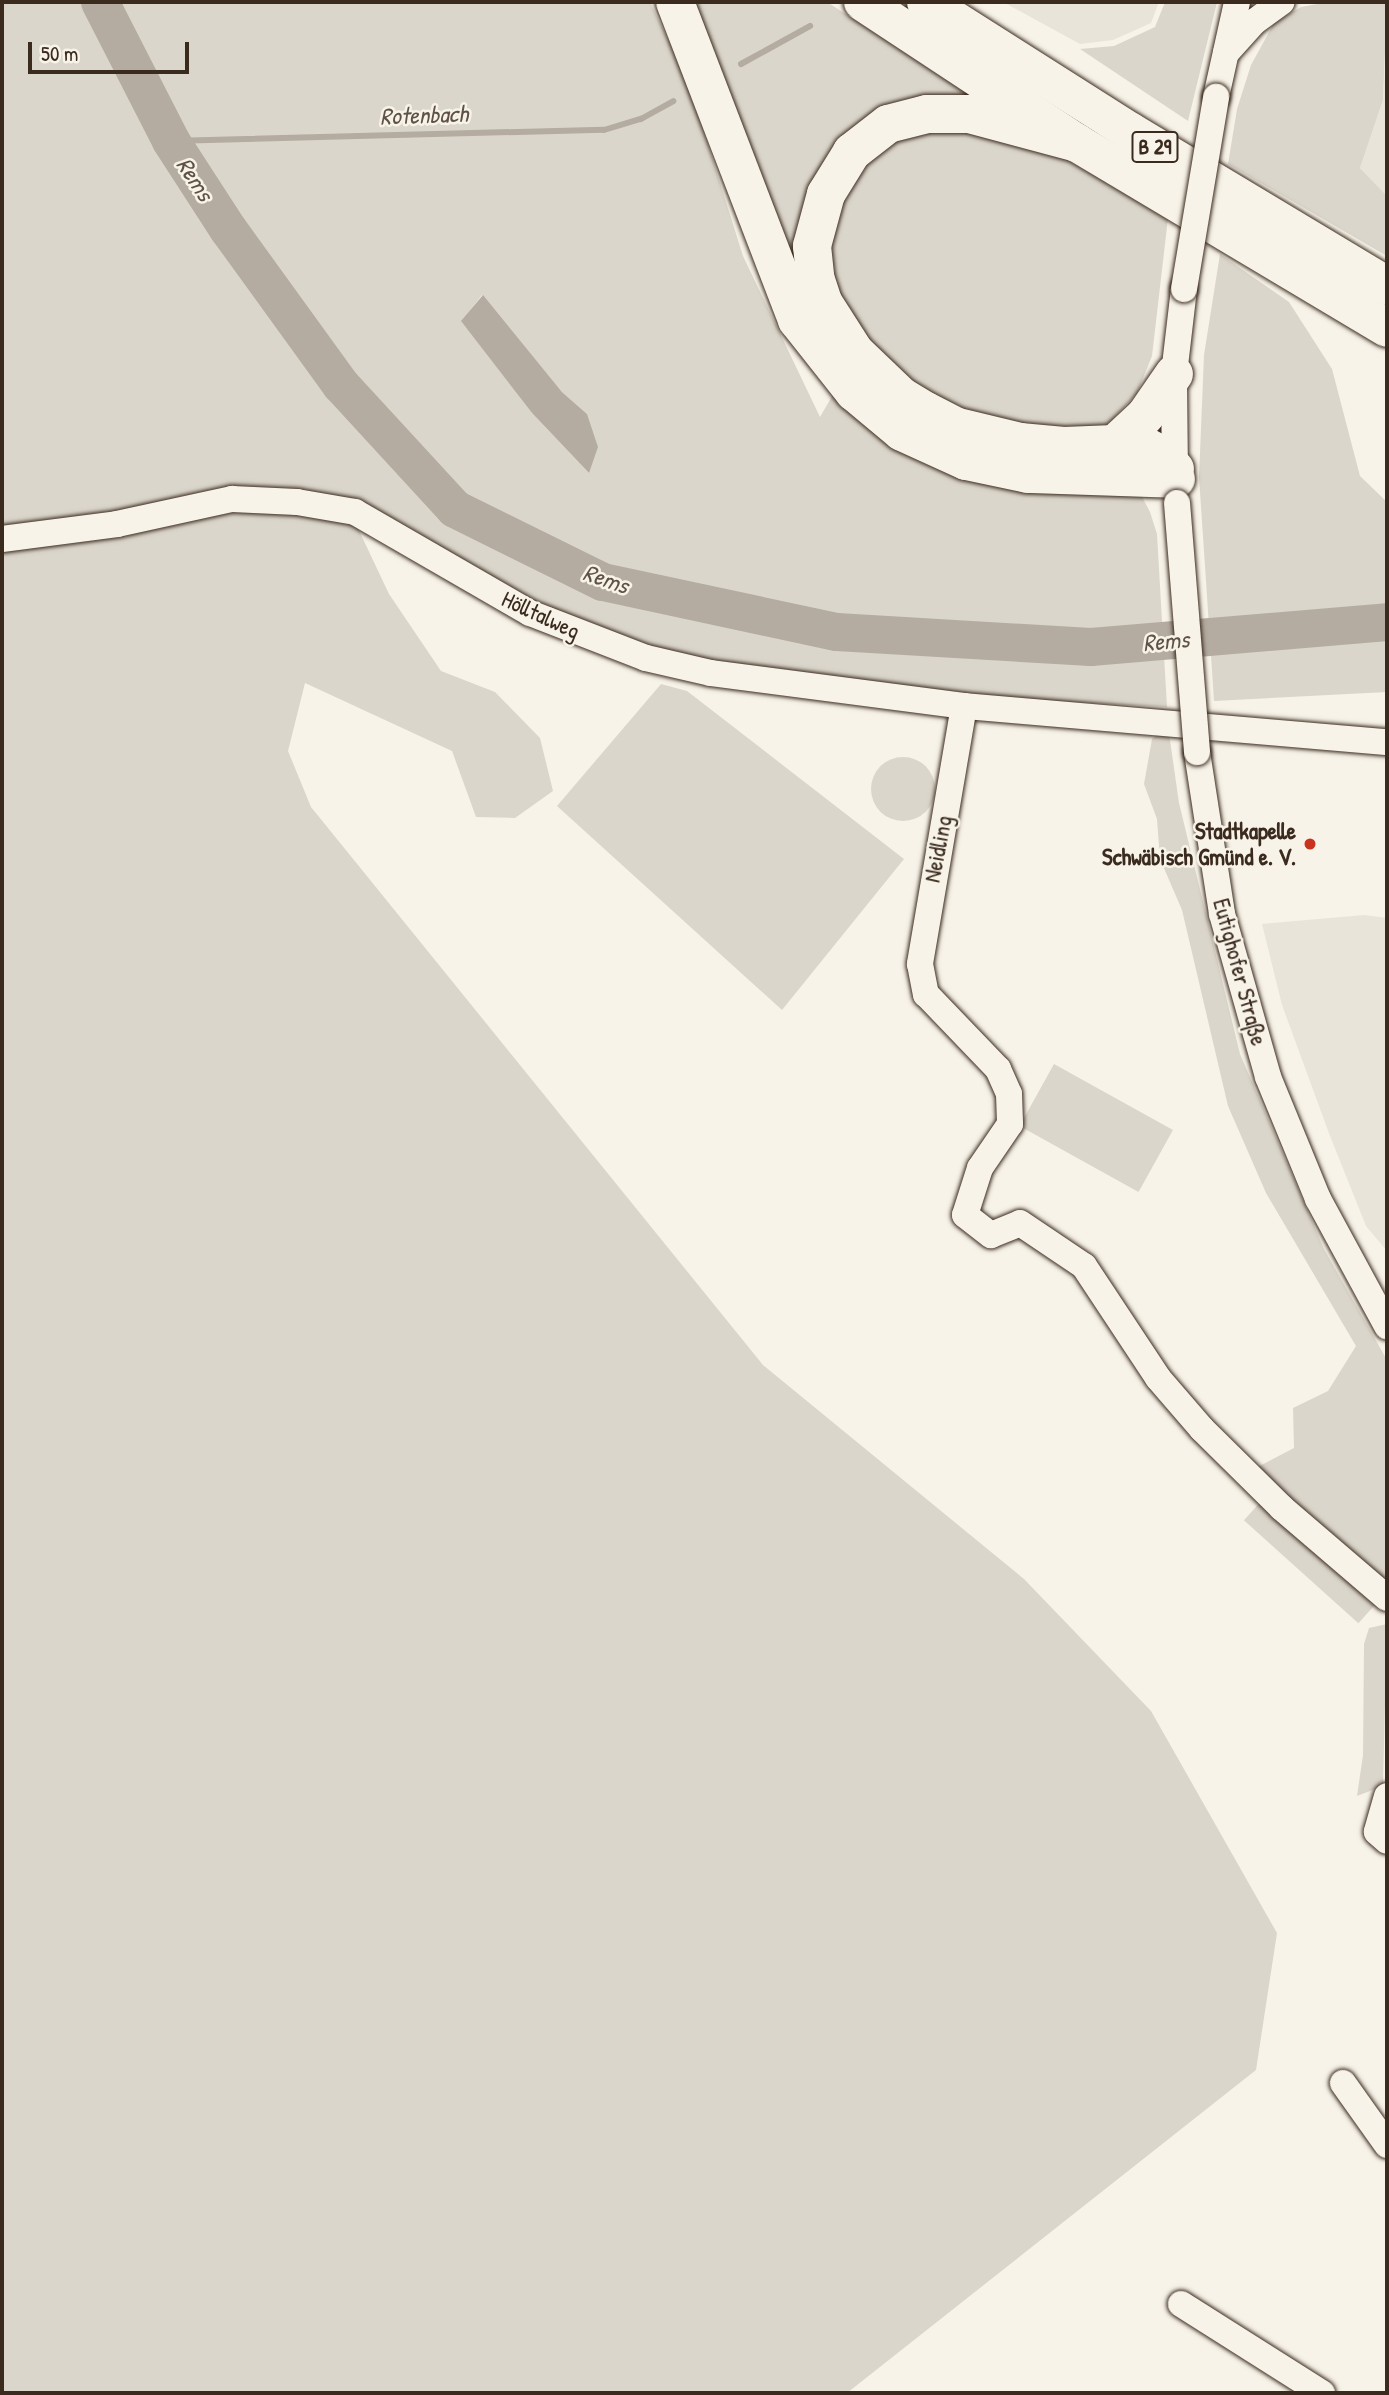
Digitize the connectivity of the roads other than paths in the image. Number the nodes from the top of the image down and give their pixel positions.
1 (675, 2) edge
2 (863, 2) edge
3 (926, 2) edge
4 (1237, 2) edge
5 (1282, 2) edge
6 (1224, 55) junction
7 (1077, 143) junction
8 (1387, 286) edge
9 (1387, 328) edge
10 (1174, 374) junction
11 (1116, 443) junction
12 (1176, 484) junction
13 (2, 539) edge
14 (964, 706) junction
15 (1387, 742) edge
16 (1385, 1317) edge
17 (1387, 1598) edge
18 (1387, 1796) edge
19 (1387, 1841) edge
20 (1343, 2083) dead end
21 (1387, 2145) edge
22 (1181, 2304) dead end
23 (1322, 2393) edge

1 - 12 highway
2 - 7 highway, B 29
3 - 8 highway, B 29
4 - 6 street, Eutighofer Straße
5 - 6 street
6 - 10 street, Eutighofer Straße, bridge
7 - 9 highway, B 29
7 - 11 highway
10 - 11 highway
10 - 12 street, Eutighofer Straße
11 - 12 highway
12 - 16 street, Eutighofer Straße, bridge
13 - 14 street, Hölltalweg
14 - 15 street, Hölltalweg
14 - 17 street, Neidling
18 - 19 street
20 - 21 street
22 - 23 street

